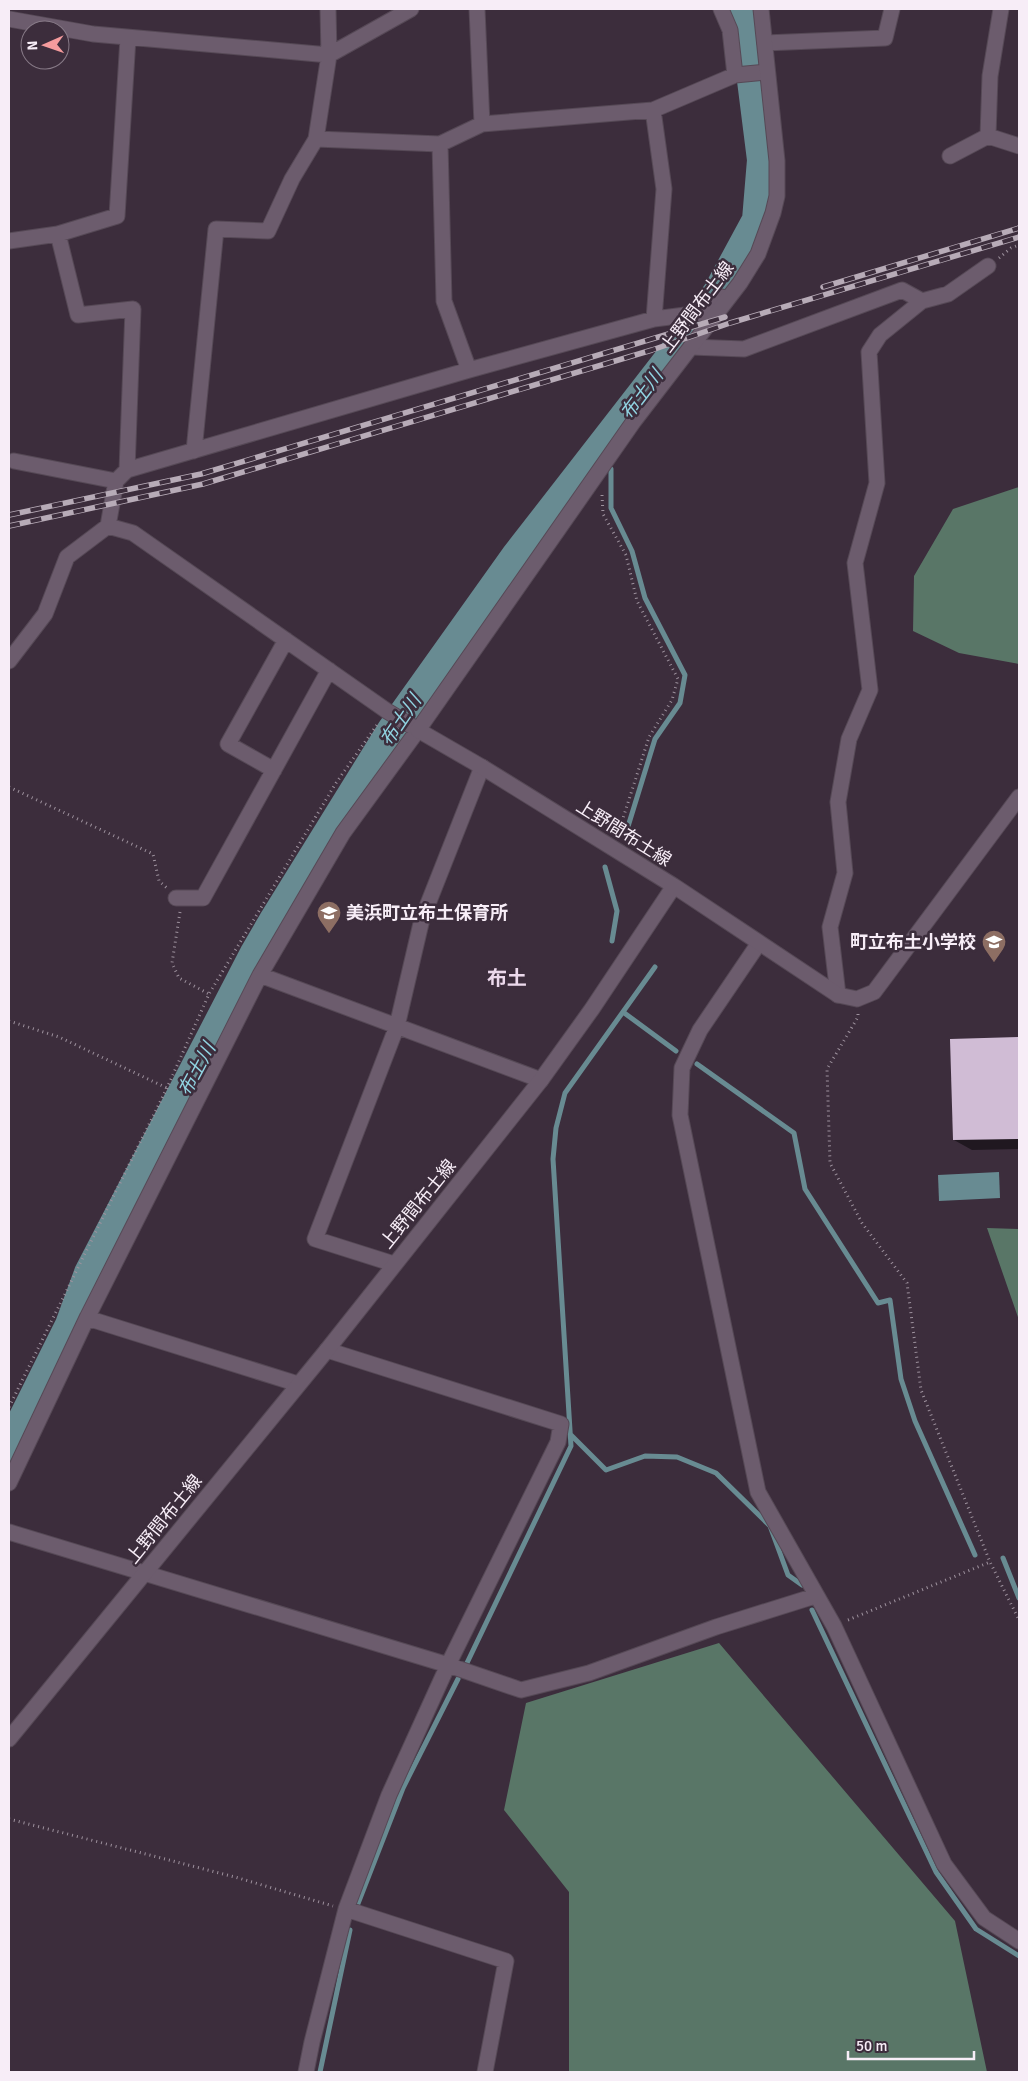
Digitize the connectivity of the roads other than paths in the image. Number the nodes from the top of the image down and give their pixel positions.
1 (328, 9) edge
2 (411, 9) edge
3 (477, 9) edge
4 (721, 9) edge
5 (762, 9) edge
6 (892, 9) edge
7 (1001, 9) edge
8 (9, 19) edge
9 (128, 38) junction
10 (765, 43) junction
11 (329, 55) junction
12 (768, 72) junction
13 (734, 75) junction
14 (653, 110) junction
15 (482, 124) junction
16 (988, 136) junction
17 (316, 139) junction
18 (440, 144) junction
19 (1019, 146) edge
20 (950, 156) dead end
21 (58, 234) junction
22 (9, 241) edge
23 (758, 254) junction
24 (988, 266) road end
25 (922, 300) junction
26 (654, 319) junction
27 (691, 347) junction
28 (469, 370) junction
29 (194, 451) junction
30 (14, 461) dead end
31 (127, 470) junction
32 (116, 481) junction
33 (108, 526) junction
34 (286, 640) junction
35 (16, 645) edge
36 (9, 660) edge
37 (329, 670) junction
38 (413, 727) junction
39 (482, 767) junction
40 (274, 770) junction
41 (1019, 797) edge
42 (674, 886) junction
43 (176, 898) road end
44 (759, 943) junction
45 (260, 975) junction
46 (838, 995) junction
47 (397, 1026) junction
48 (541, 1080) junction
49 (394, 1264) junction
50 (87, 1318) junction
51 (327, 1350) junction
52 (298, 1384) junction
53 (9, 1483) edge
54 (9, 1532) edge
55 (145, 1573) junction
56 (815, 1596) junction
57 (448, 1665) junction
58 (9, 1739) edge
59 (346, 1909) junction
60 (1019, 1941) edge
61 (306, 2072) edge
62 (485, 2072) edge

1 - 11 street
2 - 11 street
3 - 15 street
4 - 13 street
5 - 10 street, 上野間布土線
6 - 10 street
7 - 16 street
8 - 9 street
9 - 11 street
9 - 21 street
10 - 12 street, 上野間布土線
11 - 17 street
12 - 13 street
12 - 23 street, 上野間布土線
13 - 14 street
14 - 15 street
14 - 26 street
15 - 18 street
16 - 19 street
16 - 20 street
17 - 18 street
17 - 29 street
18 - 28 street
21 - 22 street
21 - 31 street
23 - 26 street
23 - 27 street, 上野間布土線
24 - 25 street
25 - 27 street
25 - 46 street
26 - 28 street
27 - 38 street, 上野間布土線
28 - 29 street
29 - 31 street
30 - 32 street
31 - 32 street
32 - 33 street
33 - 34 street
33 - 35 street
34 - 37 street
34 - 40 street
35 - 36 street
37 - 38 street
37 - 40 street
38 - 39 street, 上野間布土線
38 - 45 street
39 - 42 street, 上野間布土線
39 - 47 street
40 - 43 street
41 - 46 street
42 - 44 street
42 - 48 street, 上野間布土線
44 - 46 street
44 - 56 street
45 - 47 street
45 - 50 street
47 - 48 street
47 - 49 street
48 - 49 street, 上野間布土線
49 - 51 street, 上野間布土線
50 - 52 street
50 - 53 street
51 - 52 street, 上野間布土線
51 - 57 street
52 - 55 street, 上野間布土線
54 - 55 street
55 - 57 street
55 - 58 street, 上野間布土線
56 - 57 street
56 - 60 street
57 - 59 street
59 - 61 street
59 - 62 street

